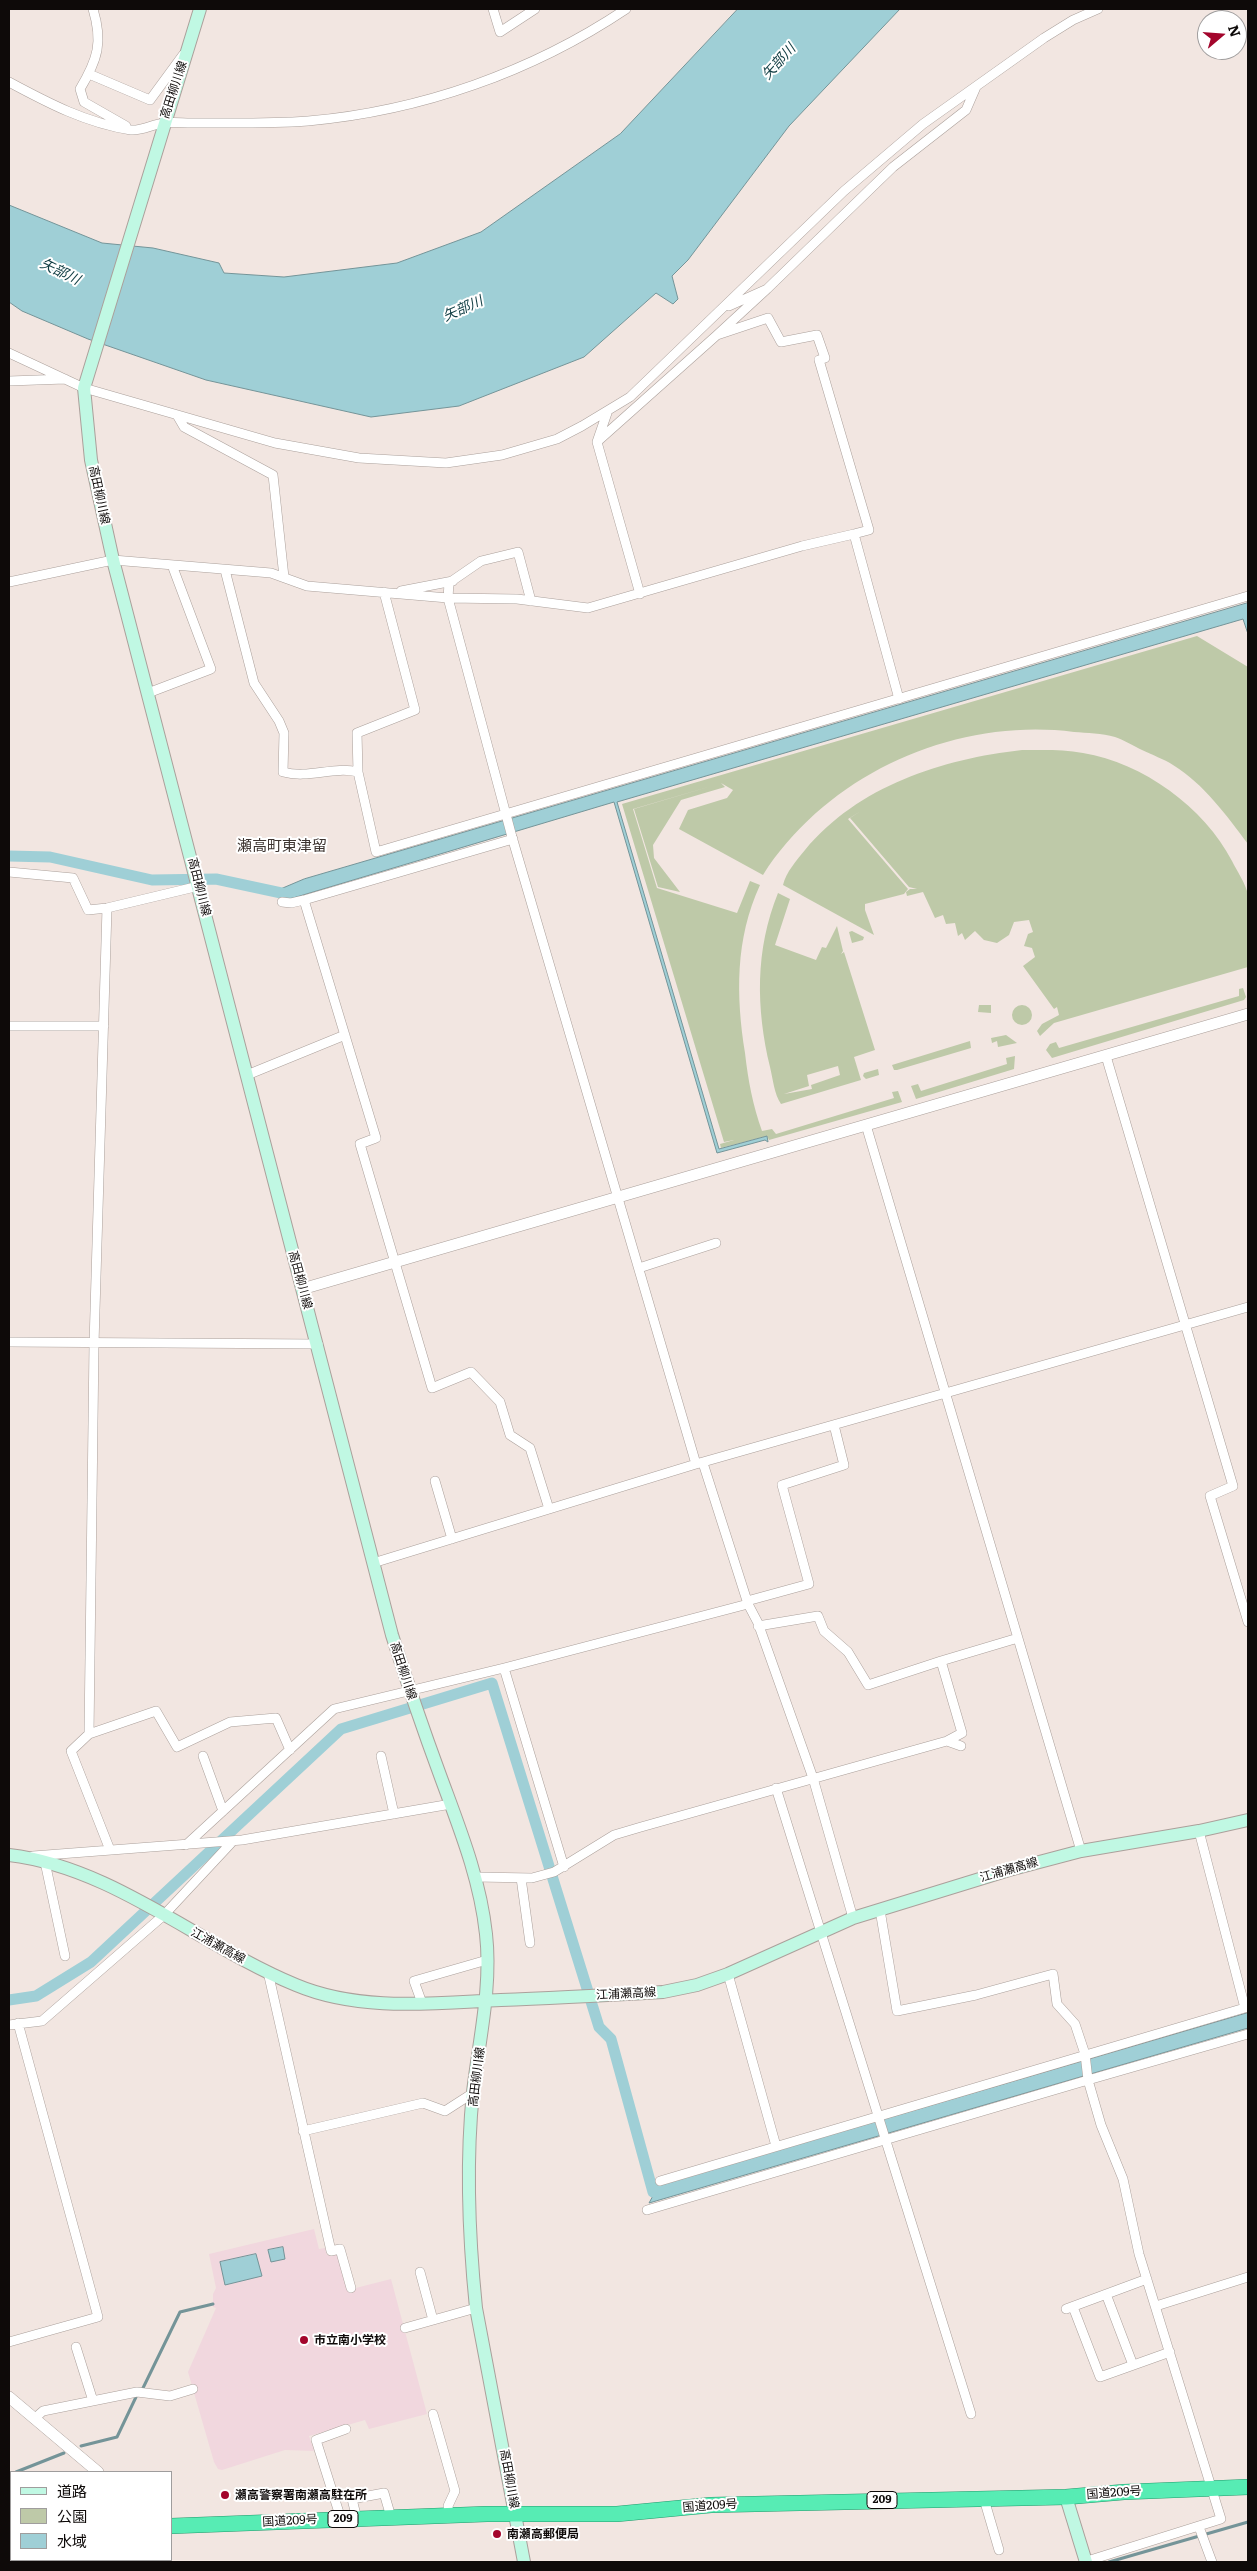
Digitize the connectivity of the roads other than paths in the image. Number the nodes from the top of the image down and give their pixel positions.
1 (93, 9) edge
2 (200, 9) edge
3 (493, 9) edge
4 (535, 9) edge
5 (626, 9) edge
6 (1098, 9) edge
7 (186, 50) junction
8 (89, 74) junction
9 (9, 82) edge
10 (976, 87) junction
11 (163, 123) junction
12 (134, 130) junction
13 (768, 289) junction
14 (722, 309) junction
15 (717, 334) junction
16 (9, 353) edge
17 (68, 379) junction
18 (9, 381) edge
19 (85, 384) junction
20 (607, 412) junction
21 (177, 415) junction
22 (597, 442) junction
23 (849, 535) junction
24 (113, 560) junction
25 (172, 565) junction
26 (225, 570) junction
27 (284, 577) junction
28 (452, 581) junction
29 (9, 582) edge
30 (388, 593) junction
31 (640, 594) junction
32 (1248, 596) edge
33 (448, 598) junction
34 (532, 601) junction
35 (148, 693) junction
36 (899, 699) junction
37 (358, 772) junction
38 (506, 814) junction
39 (512, 838) junction
40 (9, 872) edge
41 (199, 886) junction
42 (304, 900) junction
43 (282, 902) dead end
44 (107, 908) junction
45 (1248, 1014) edge
46 (9, 1026) edge
47 (104, 1026) junction
48 (345, 1035) junction
49 (1106, 1056) junction
50 (247, 1075) junction
51 (866, 1125) junction
52 (618, 1197) junction
53 (716, 1242) dead end
54 (393, 1263) junction
55 (639, 1268) junction
56 (302, 1289) junction
57 (1248, 1306) edge
58 (1186, 1324) junction
59 (9, 1342) edge
60 (94, 1344) junction
61 (318, 1344) junction
62 (947, 1393) junction
63 (834, 1425) junction
64 (700, 1463) junction
65 (435, 1481) dead end
66 (549, 1509) junction
67 (452, 1538) junction
68 (373, 1563) junction
69 (748, 1602) junction
70 (1248, 1622) edge
71 (758, 1624) junction
72 (1018, 1638) junction
73 (941, 1661) junction
74 (504, 1668) junction
75 (410, 1692) junction
76 (89, 1734) junction
77 (947, 1740) junction
78 (961, 1746) dead end
79 (290, 1750) junction
80 (203, 1756) dead end
81 (382, 1756) dead end
82 (813, 1778) junction
83 (776, 1788) junction
84 (450, 1804) junction
85 (223, 1811) junction
86 (394, 1814) junction
87 (1248, 1820) edge
88 (1199, 1831) junction
89 (237, 1840) junction
90 (191, 1844) junction
91 (110, 1850) junction
92 (1081, 1852) junction
93 (9, 1855) edge
94 (25, 1857) junction
95 (45, 1862) junction
96 (567, 1866) junction
97 (476, 1877) junction
98 (521, 1878) junction
99 (880, 1910) junction
100 (160, 1914) junction
101 (853, 1918) junction
102 (821, 1931) junction
103 (530, 1943) dead end
104 (65, 1956) dead end
105 (487, 1960) junction
106 (268, 1972) junction
107 (728, 1974) junction
108 (485, 2001) junction
109 (422, 2003) junction
110 (1247, 2007) edge
111 (13, 2024) edge
112 (1248, 2034) edge
113 (1085, 2054) junction
114 (1088, 2080) junction
115 (473, 2093) junction
116 (878, 2115) junction
117 (303, 2131) junction
118 (885, 2140) junction
119 (776, 2146) junction
120 (660, 2181) dead end
121 (647, 2210) dead end
122 (420, 2272) dead end
123 (1248, 2277) edge
124 (1147, 2279) junction
125 (351, 2288) dead end
126 (1106, 2294) junction
127 (1156, 2306) junction
128 (476, 2308) junction
129 (433, 2320) junction
130 (405, 2328) dead end
131 (9, 2342) edge
132 (76, 2348) dead end
133 (1170, 2352) junction
134 (1133, 2366) junction
135 (194, 2389) dead end
136 (9, 2397) edge
137 (93, 2401) junction
138 (433, 2414) dead end
139 (971, 2414) dead end
140 (34, 2419) junction
141 (346, 2429) dead end
142 (97, 2471) edge
143 (1248, 2487) edge
144 (1212, 2488) junction
145 (1066, 2497) junction
146 (984, 2499) junction
147 (515, 2514) junction
148 (448, 2515) junction
149 (391, 2517) junction
150 (357, 2518) junction
151 (341, 2519) junction
152 (172, 2526) edge
153 (1200, 2529) junction
154 (999, 2550) dead end
155 (524, 2562) edge
156 (1085, 2562) edge
157 (1212, 2562) edge

1 - 8 street
2 - 7 main road, 高田柳川線
3 - 4 street
5 - 11 street
6 - 10 street
7 - 8 street
7 - 11 main road, 高田柳川線
8 - 12 street
9 - 12 street
10 - 13 street
10 - 14 street
11 - 12 street
11 - 19 main road, 高田柳川線
13 - 14 street
13 - 15 street
14 - 20 street
15 - 22 street
15 - 23 street
16 - 17 street
17 - 18 street
17 - 19 street
19 - 21 street
19 - 24 main road, 高田柳川線
20 - 21 street
20 - 22 street
21 - 27 street
22 - 31 street
23 - 31 street
23 - 36 street
24 - 25 street
24 - 29 street
24 - 35 main road, 高田柳川線
25 - 26 street
25 - 35 street
26 - 27 street
26 - 37 street
27 - 30 street
28 - 30 street
28 - 33 street
28 - 34 street
30 - 33 street
30 - 37 street
31 - 34 street
32 - 36 street
33 - 34 street
33 - 38 street
35 - 41 main road, 高田柳川線
36 - 38 street
37 - 38 street
38 - 39 street
39 - 42 street
39 - 52 street
40 - 44 street
41 - 44 street
41 - 50 main road, 高田柳川線
42 - 43 street
42 - 48 street
44 - 47 street
45 - 49 street
46 - 47 street
47 - 60 street
48 - 50 street
48 - 54 street
49 - 51 street
49 - 58 street
50 - 56 main road, 高田柳川線
51 - 52 street
51 - 62 street
52 - 54 street
52 - 55 street
53 - 55 street
54 - 56 street
54 - 66 street
55 - 64 street
56 - 61 main road, 高田柳川線
57 - 58 street
58 - 62 street
58 - 70 street
59 - 60 street
60 - 61 street
60 - 76 street
61 - 68 main road, 高田柳川線
62 - 63 street
62 - 72 street
63 - 64 street
63 - 69 street
64 - 66 street
64 - 69 street
65 - 67 street
66 - 67 street
67 - 68 street
68 - 75 main road, 高田柳川線
69 - 71 street
69 - 74 street
71 - 73 street
71 - 82 street
72 - 73 street
72 - 92 street
73 - 77 street
74 - 75 street
74 - 96 street
75 - 79 street
75 - 84 main road, 高田柳川線
76 - 79 street
76 - 91 street
77 - 78 street
77 - 82 street
79 - 85 street
80 - 85 street
81 - 86 street
82 - 83 street
82 - 101 street
83 - 96 street
83 - 102 street
84 - 86 street
84 - 97 main road, 高田柳川線
85 - 90 street
86 - 89 street
87 - 88 main road, 江浦瀬高線
88 - 92 main road, 江浦瀬高線
88 - 110 street
89 - 90 street
89 - 100 street
90 - 91 street
91 - 94 street
92 - 99 main road, 江浦瀬高線
93 - 94 main road, 江浦瀬高線
94 - 95 main road, 江浦瀬高線
95 - 100 main road, 江浦瀬高線
95 - 104 street
96 - 98 street
97 - 98 street
97 - 105 main road, 高田柳川線
98 - 103 street
99 - 101 main road, 江浦瀬高線
99 - 113 street
100 - 106 main road, 江浦瀬高線
100 - 111 street
101 - 102 main road, 江浦瀬高線
102 - 107 main road, 江浦瀬高線
102 - 116 street
105 - 108 main road, 高田柳川線
105 - 109 street
106 - 109 main road, 江浦瀬高線
106 - 117 street
107 - 108 main road, 江浦瀬高線
107 - 119 street
108 - 109 main road, 江浦瀬高線
108 - 115 main road, 高田柳川線
110 - 113 street
111 - 131 street
112 - 114 street
113 - 114 street
113 - 116 street
114 - 118 street
114 - 124 street
115 - 117 street
115 - 128 main road, 高田柳川線
116 - 118 street
116 - 119 street
117 - 125 street
118 - 121 street
118 - 139 street
119 - 120 street
122 - 129 street
123 - 127 street
124 - 126 street
124 - 127 street
126 - 134 street
126 - 134 street
127 - 133 street
128 - 129 street
128 - 147 main road, 高田柳川線
129 - 130 street
132 - 137 street
133 - 134 street
133 - 144 street
135 - 137 street
136 - 140 street
137 - 140 street
138 - 148 street
140 - 142 street
141 - 151 street
143 - 144 highway, 国道209号 / 209
144 - 145 highway, 国道209号 / 209
144 - 153 street
145 - 146 highway, 国道209号 / 209
145 - 156 main road
146 - 147 highway, 国道209号 / 209
146 - 154 street
147 - 148 highway, 国道209号 / 209
147 - 155 main road, 高田柳川線
148 - 149 highway, 国道209号 / 209
149 - 150 highway, 国道209号 / 209
149 - 150 street
150 - 151 highway, 国道209号 / 209
151 - 152 highway, 国道209号 / 209
153 - 156 street
153 - 157 street

